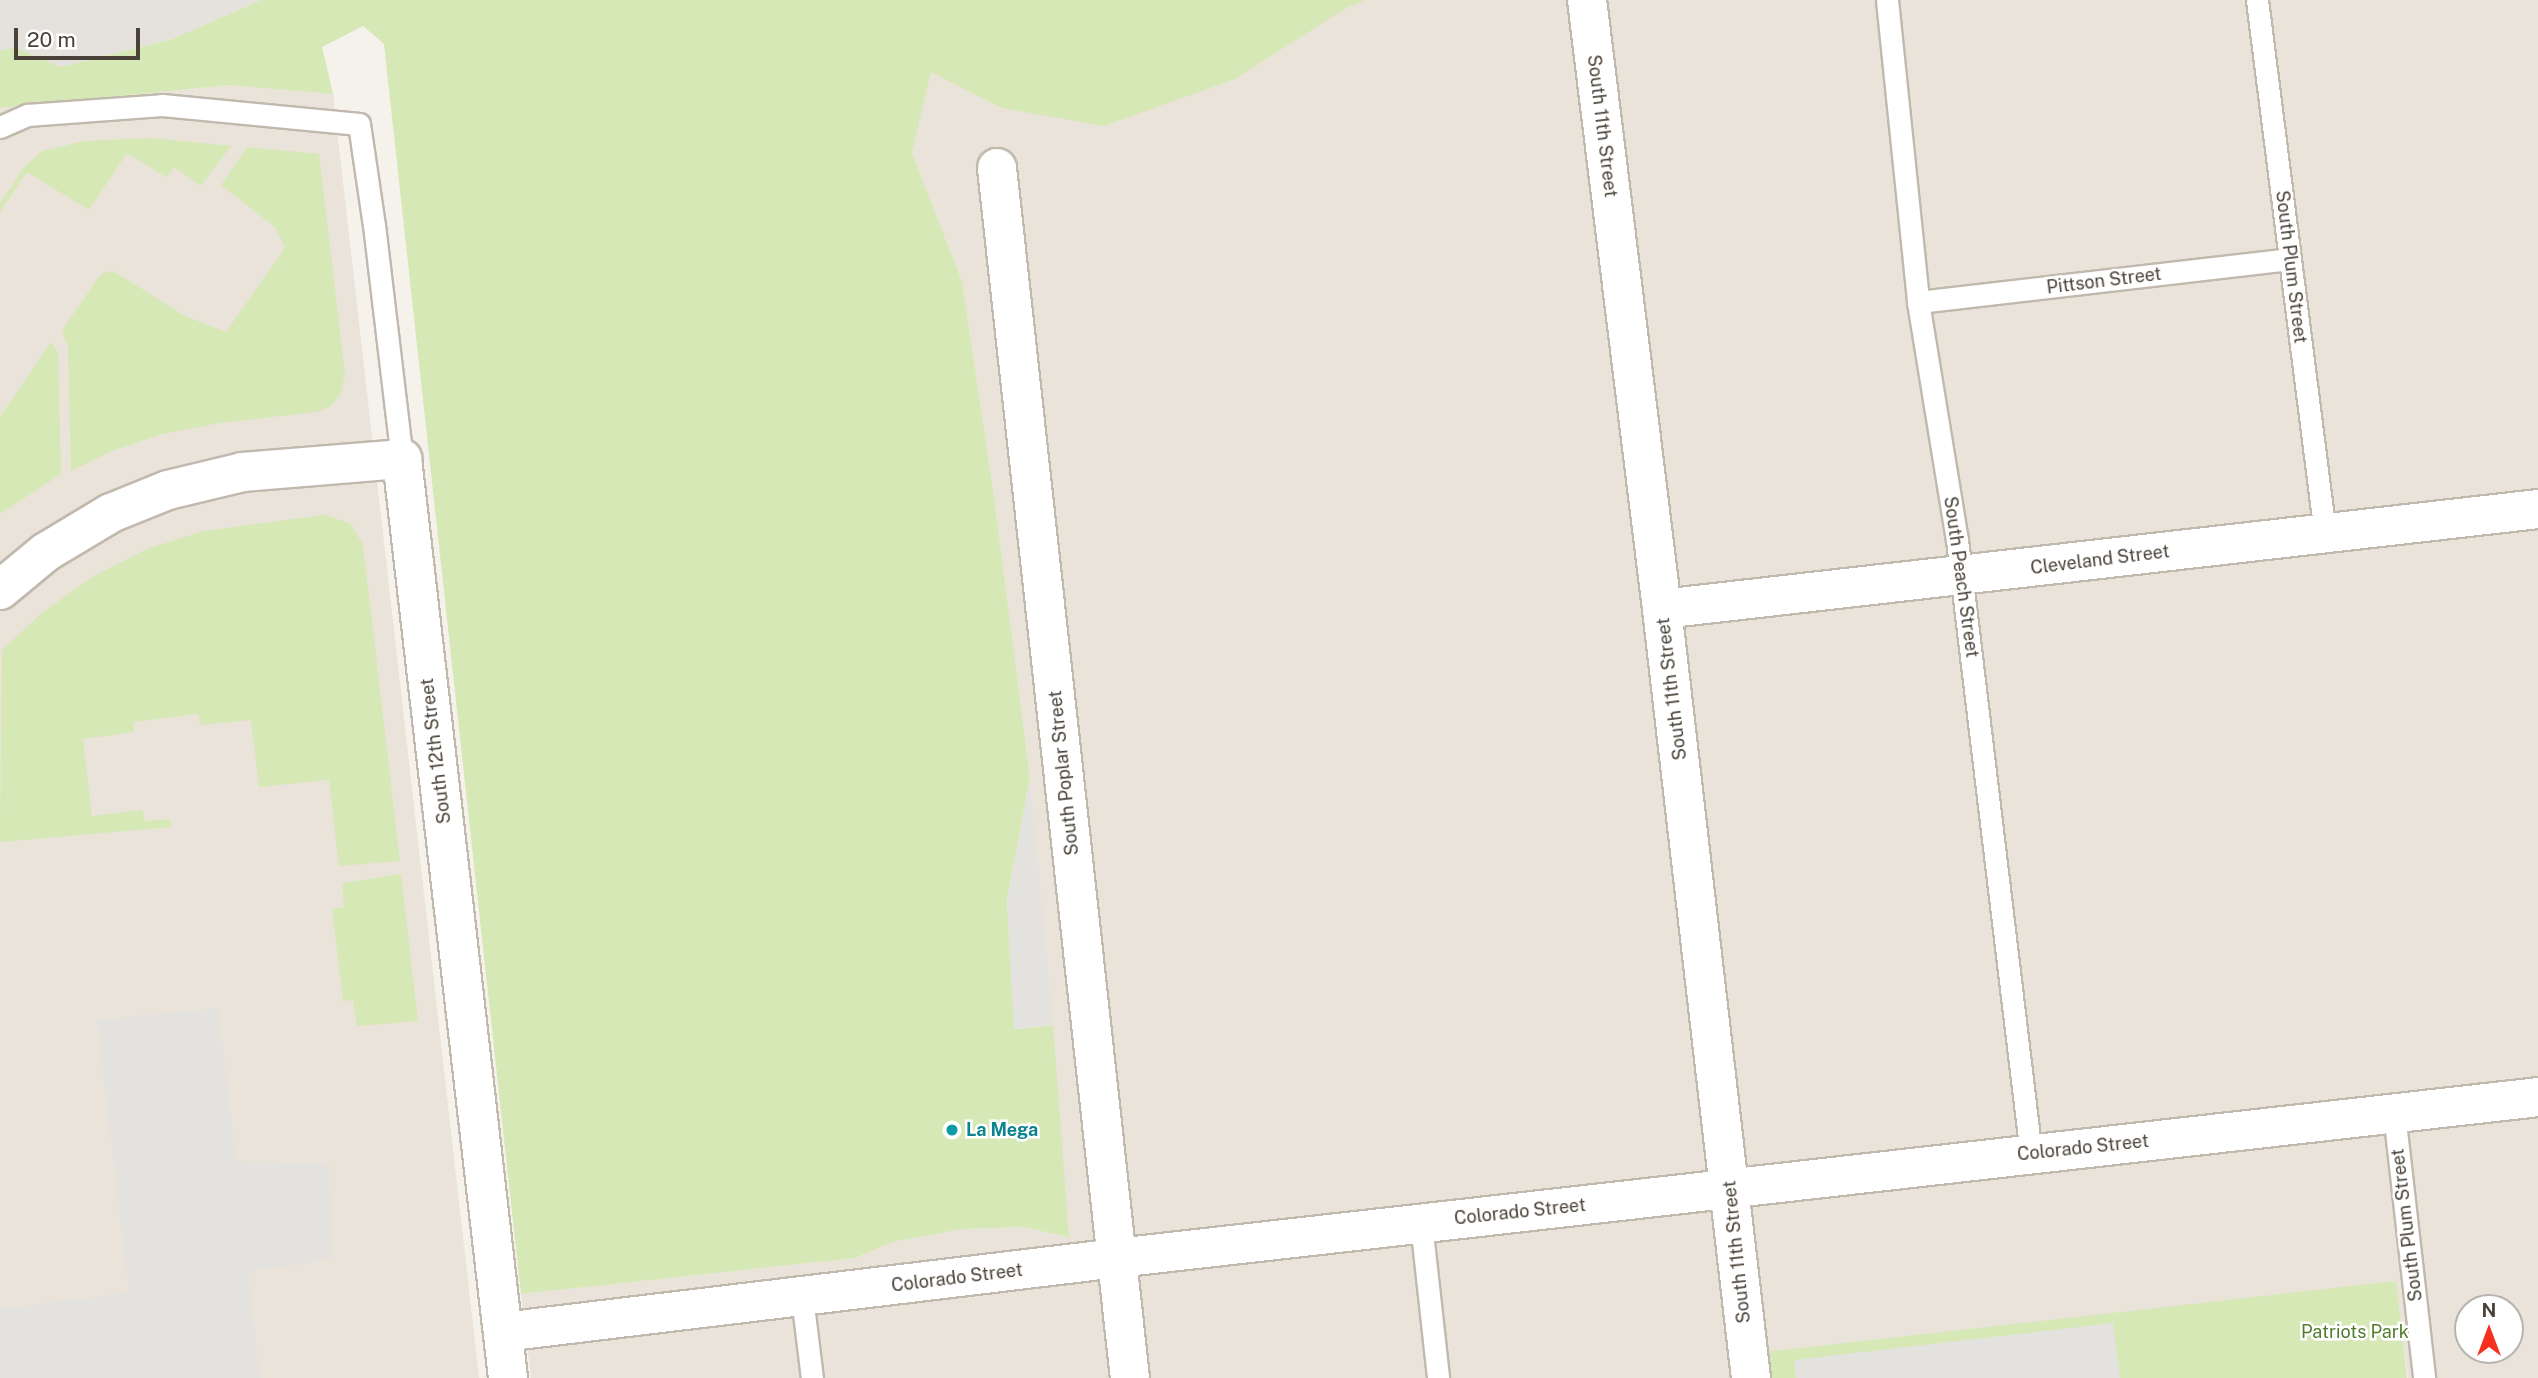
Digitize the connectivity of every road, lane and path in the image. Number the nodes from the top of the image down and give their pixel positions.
1 (1587, 0) edge
2 (1887, 0) edge
3 (2257, 0) edge
4 (0, 127) edge
5 (997, 169) dead end
6 (2290, 259) junction
7 (1918, 302) junction
8 (402, 459) junction
9 (2538, 509) edge
10 (2325, 534) junction
11 (1962, 575) junction
12 (0, 590) edge
13 (1662, 609) junction
14 (2538, 1097) edge
15 (2394, 1113) junction
16 (2031, 1154) junction
17 (1730, 1188) junction
18 (1421, 1223) junction
19 (1117, 1258) junction
20 (803, 1297) junction
21 (503, 1332) junction
22 (508, 1378) edge
23 (812, 1378) edge
24 (1130, 1378) edge
25 (1438, 1378) edge
26 (1751, 1378) edge
27 (2424, 1378) edge

1 - 13 street, South 11th Street
2 - 7 lane, South Peach Street
3 - 6 lane, South Plum Street
4 - 8 lane, South 12th Street
5 - 19 street, South Poplar Street
6 - 7 lane, Pittson Street
6 - 10 lane, South Plum Street
7 - 11 lane, South Peach Street
8 - 12 street
8 - 21 street, South 12th Street
9 - 10 street, Cleveland Street
10 - 11 street, Cleveland Street
11 - 13 street, Cleveland Street
11 - 16 lane, South Peach Street
13 - 17 street, South 11th Street
14 - 15 street, Colorado Street
15 - 16 street, Colorado Street
15 - 27 lane, South Plum Street
16 - 17 street, Colorado Street
17 - 18 street, Colorado Street
17 - 26 street, South 11th Street
18 - 19 street, Colorado Street
18 - 25 lane
19 - 20 street, Colorado Street
19 - 24 street, South Poplar Street
20 - 21 street, Colorado Street
20 - 23 lane
21 - 22 street, South 12th Street

